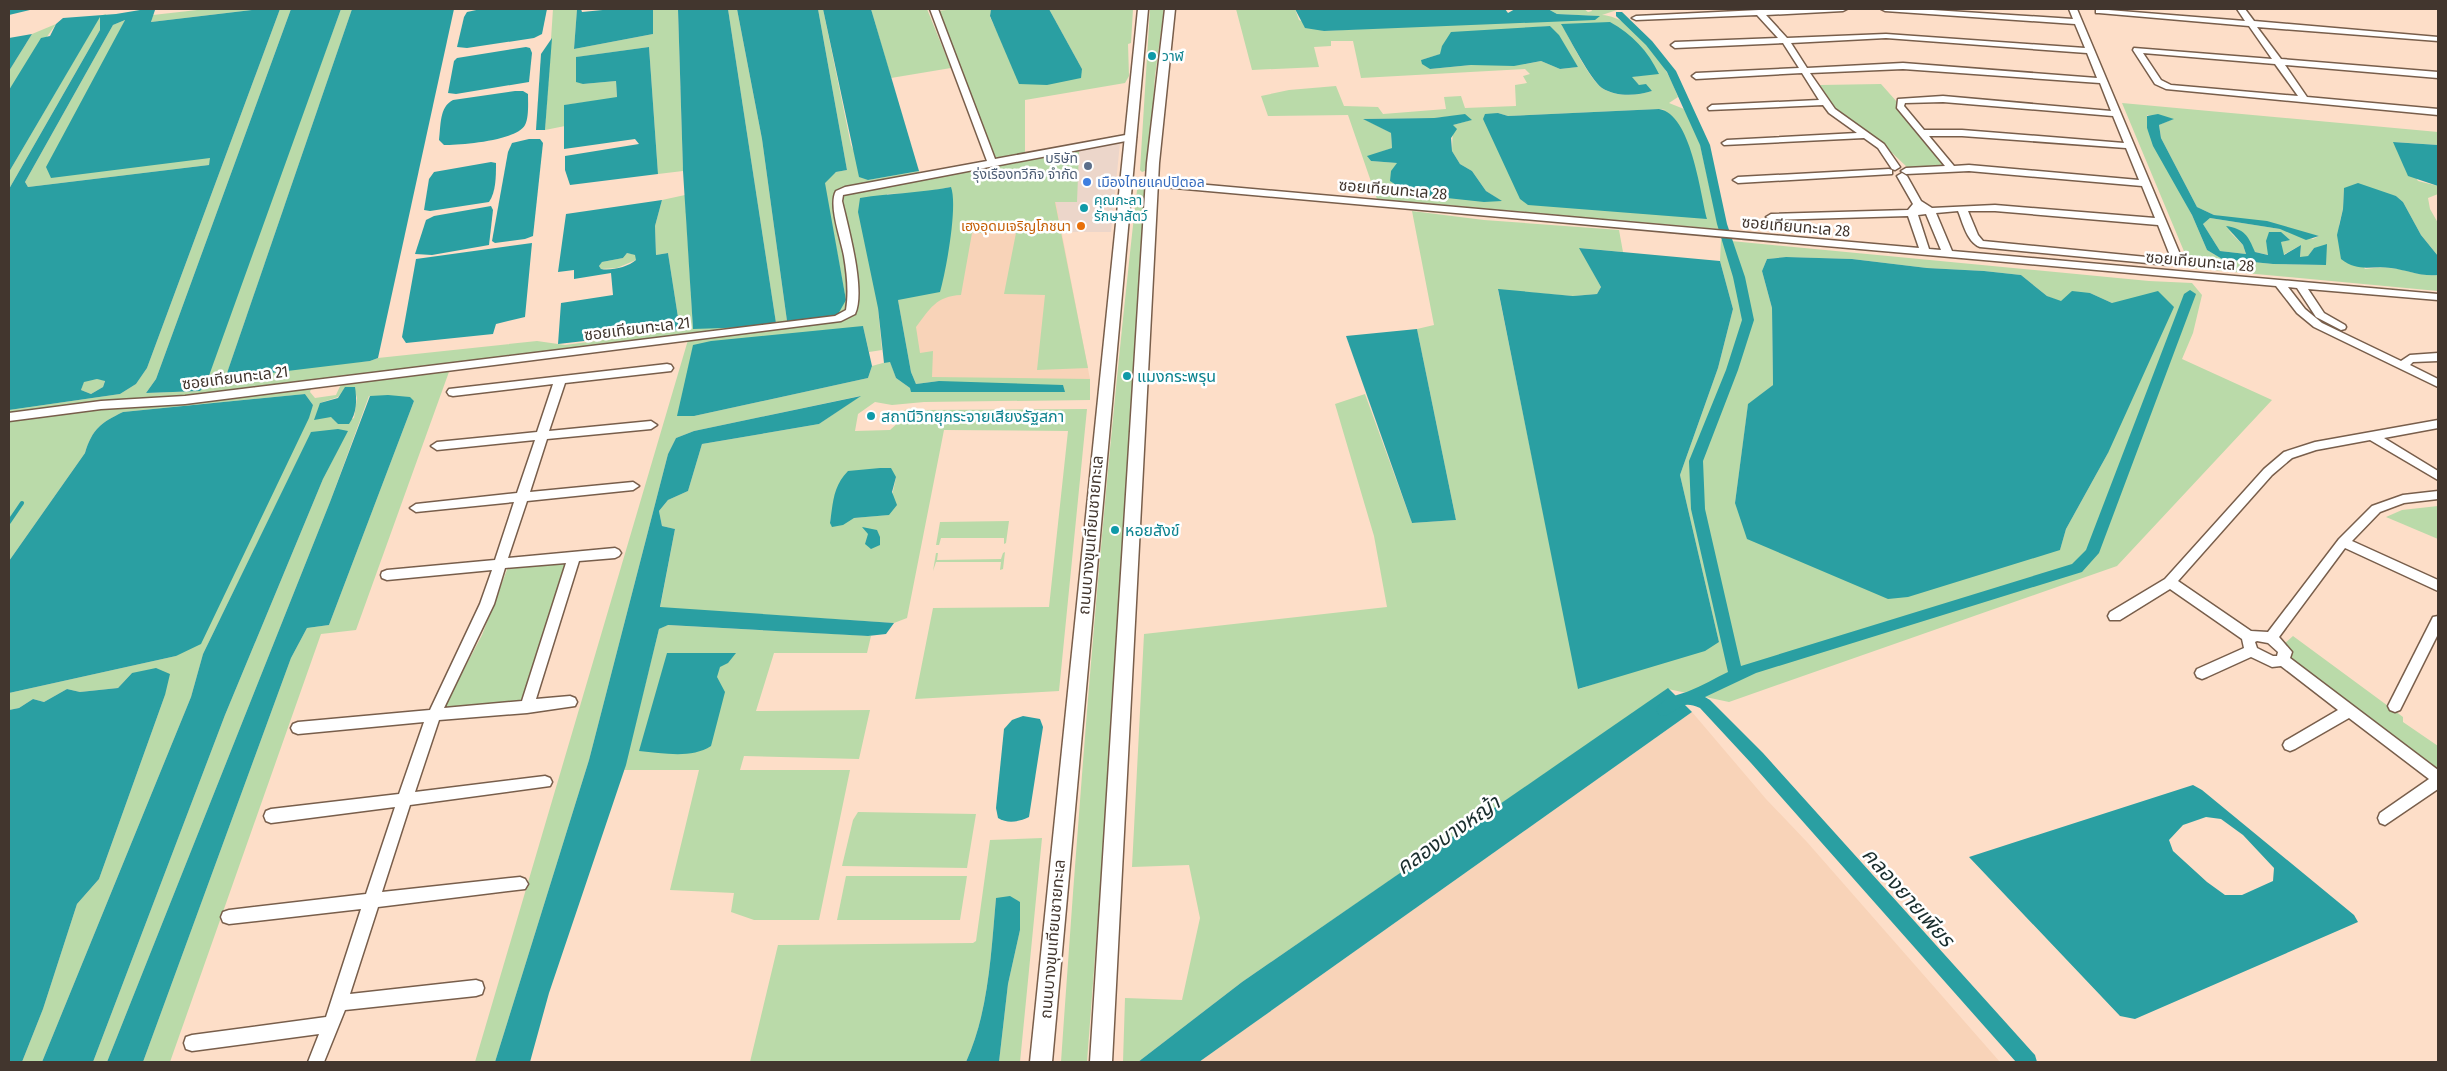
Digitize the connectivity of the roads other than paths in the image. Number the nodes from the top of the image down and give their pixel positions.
1 (934, 9) edge
2 (1143, 9) edge
3 (1170, 9) edge
4 (1842, 9) edge
5 (1885, 9) edge
6 (2073, 9) edge
7 (2241, 9) edge
8 (2099, 11) dead end
9 (1759, 12) junction
10 (1636, 18) dead end
11 (2080, 22) junction
12 (2251, 24) junction
13 (1784, 40) junction
14 (2438, 40) edge
15 (1675, 45) dead end
16 (2091, 50) junction
17 (2277, 62) junction
18 (1138, 69) junction
19 (1804, 70) junction
20 (2438, 75) edge
21 (1696, 76) dead end
22 (2103, 80) junction
23 (2304, 100) junction
24 (1825, 102) junction
25 (1712, 108) dead end
26 (2438, 112) edge
27 (2117, 114) junction
28 (1921, 133) junction
29 (1865, 135) junction
30 (1131, 137) junction
31 (1727, 143) dead end
32 (2131, 146) junction
33 (992, 163) junction
34 (1152, 166) junction
35 (1952, 168) junction
36 (1892, 169) junction
37 (1904, 174) junction
38 (1738, 180) dead end
39 (2145, 183) junction
40 (1152, 187) junction
41 (1914, 208) junction
42 (1962, 208) junction
43 (1930, 211) junction
44 (1771, 217) dead end
45 (2163, 222) junction
46 (1925, 252) junction
47 (1948, 254) junction
48 (2280, 284) junction
49 (2300, 285) junction
50 (2438, 297) edge
51 (2325, 319) junction
52 (2311, 320) junction
53 (1111, 343) junction
54 (2438, 357) edge
55 (2407, 362) junction
56 (666, 368) dead end
57 (2438, 373) edge
58 (560, 380) junction
59 (2438, 383) edge
60 (453, 392) dead end
61 (9, 417) edge
62 (2438, 424) edge
63 (651, 425) dead end
64 (542, 436) junction
65 (2372, 436) junction
66 (438, 446) dead end
67 (2438, 476) edge
68 (633, 486) dead end
69 (2438, 495) edge
70 (522, 497) junction
71 (416, 508) dead end
72 (2343, 542) junction
73 (615, 553) dead end
74 (574, 557) junction
75 (500, 564) junction
76 (387, 575) dead end
77 (2170, 582) junction
78 (2438, 586) edge
79 (2115, 616) dead end
80 (2438, 621) edge
81 (2250, 637) junction
82 (2271, 638) junction
83 (2252, 651) junction
84 (2283, 660) junction
85 (2202, 673) dead end
86 (570, 702) dead end
87 (527, 706) junction
88 (2395, 706) dead end
89 (2350, 710) junction
90 (434, 715) junction
91 (298, 728) dead end
92 (2290, 745) dead end
93 (2438, 779) edge
94 (545, 782) dead end
95 (405, 799) junction
96 (271, 816) dead end
97 (2385, 818) dead end
98 (520, 884) dead end
99 (372, 900) junction
100 (230, 917) dead end
101 (476, 988) dead end
102 (339, 1002) junction
103 (332, 1024) junction
104 (192, 1043) dead end
105 (1101, 1059) edge
106 (316, 1062) edge
107 (1041, 1062) edge

1 - 33 street
2 - 18 main road, ถนนบางขุนเทียนชายทะเล
3 - 34 main road
4 - 9 street
5 - 11 street
6 - 11 street
7 - 12 street
8 - 12 street
9 - 10 street
9 - 13 street
11 - 16 street
12 - 14 street
12 - 17 street
13 - 15 street
13 - 16 street
13 - 19 street
16 - 22 street
17 - 20 street
17 - 23 street
17 - 23 street
18 - 30 main road, ถนนบางขุนเทียนชายทะเล
18 - 34 main road
19 - 21 street
19 - 22 street
19 - 24 street
22 - 27 street
23 - 26 street
24 - 25 street
24 - 29 street
27 - 28 street
27 - 32 street
28 - 32 street
28 - 35 street
29 - 31 street
29 - 36 street
30 - 33 street, ซอยเทียนทะเล 21
30 - 53 main road, ถนนบางขุนเทียนชายทะเล
32 - 39 street
33 - 61 street, ซอยเทียนทะเล 21
34 - 40 main road
35 - 37 street
35 - 39 street
36 - 37 street
36 - 38 street
37 - 41 street
39 - 45 street
40 - 46 street, ซอยเทียนทะเล 28
40 - 53 main road
40 - 105 main road
41 - 43 street
41 - 44 street
41 - 46 street
42 - 43 street
42 - 45 street
42 - 45 street
43 - 47 street
46 - 47 street, ซอยเทียนทะเล 28
47 - 48 street, ซอยเทียนทะเล 28
48 - 49 street, ซอยเทียนทะเล 28
48 - 52 street
49 - 50 street, ซอยเทียนทะเล 28
49 - 51 street
51 - 52 street
51 - 55 street
52 - 55 street
53 - 107 main road, ถนนบางขุนเทียนชายทะเล
54 - 55 street
55 - 57 street
55 - 59 street
56 - 58 street
58 - 60 street
58 - 64 street
62 - 65 street
63 - 64 street
64 - 66 street
64 - 70 street
65 - 67 street
65 - 77 street
68 - 70 street
69 - 72 street
70 - 71 street
70 - 75 street
72 - 78 street
72 - 82 street
73 - 74 street
74 - 75 street
74 - 87 street
75 - 76 street
75 - 90 street
77 - 79 street
77 - 81 street
80 - 88 street
81 - 82 street
81 - 83 street
82 - 84 street
83 - 84 street
83 - 85 street
84 - 89 street
86 - 87 street
87 - 90 street
89 - 92 street
89 - 93 street
90 - 91 street
90 - 95 street
93 - 97 street
94 - 95 street
95 - 96 street
95 - 99 street
98 - 99 street
99 - 100 street
99 - 102 street
101 - 102 street
102 - 103 street
103 - 104 street
103 - 106 street

